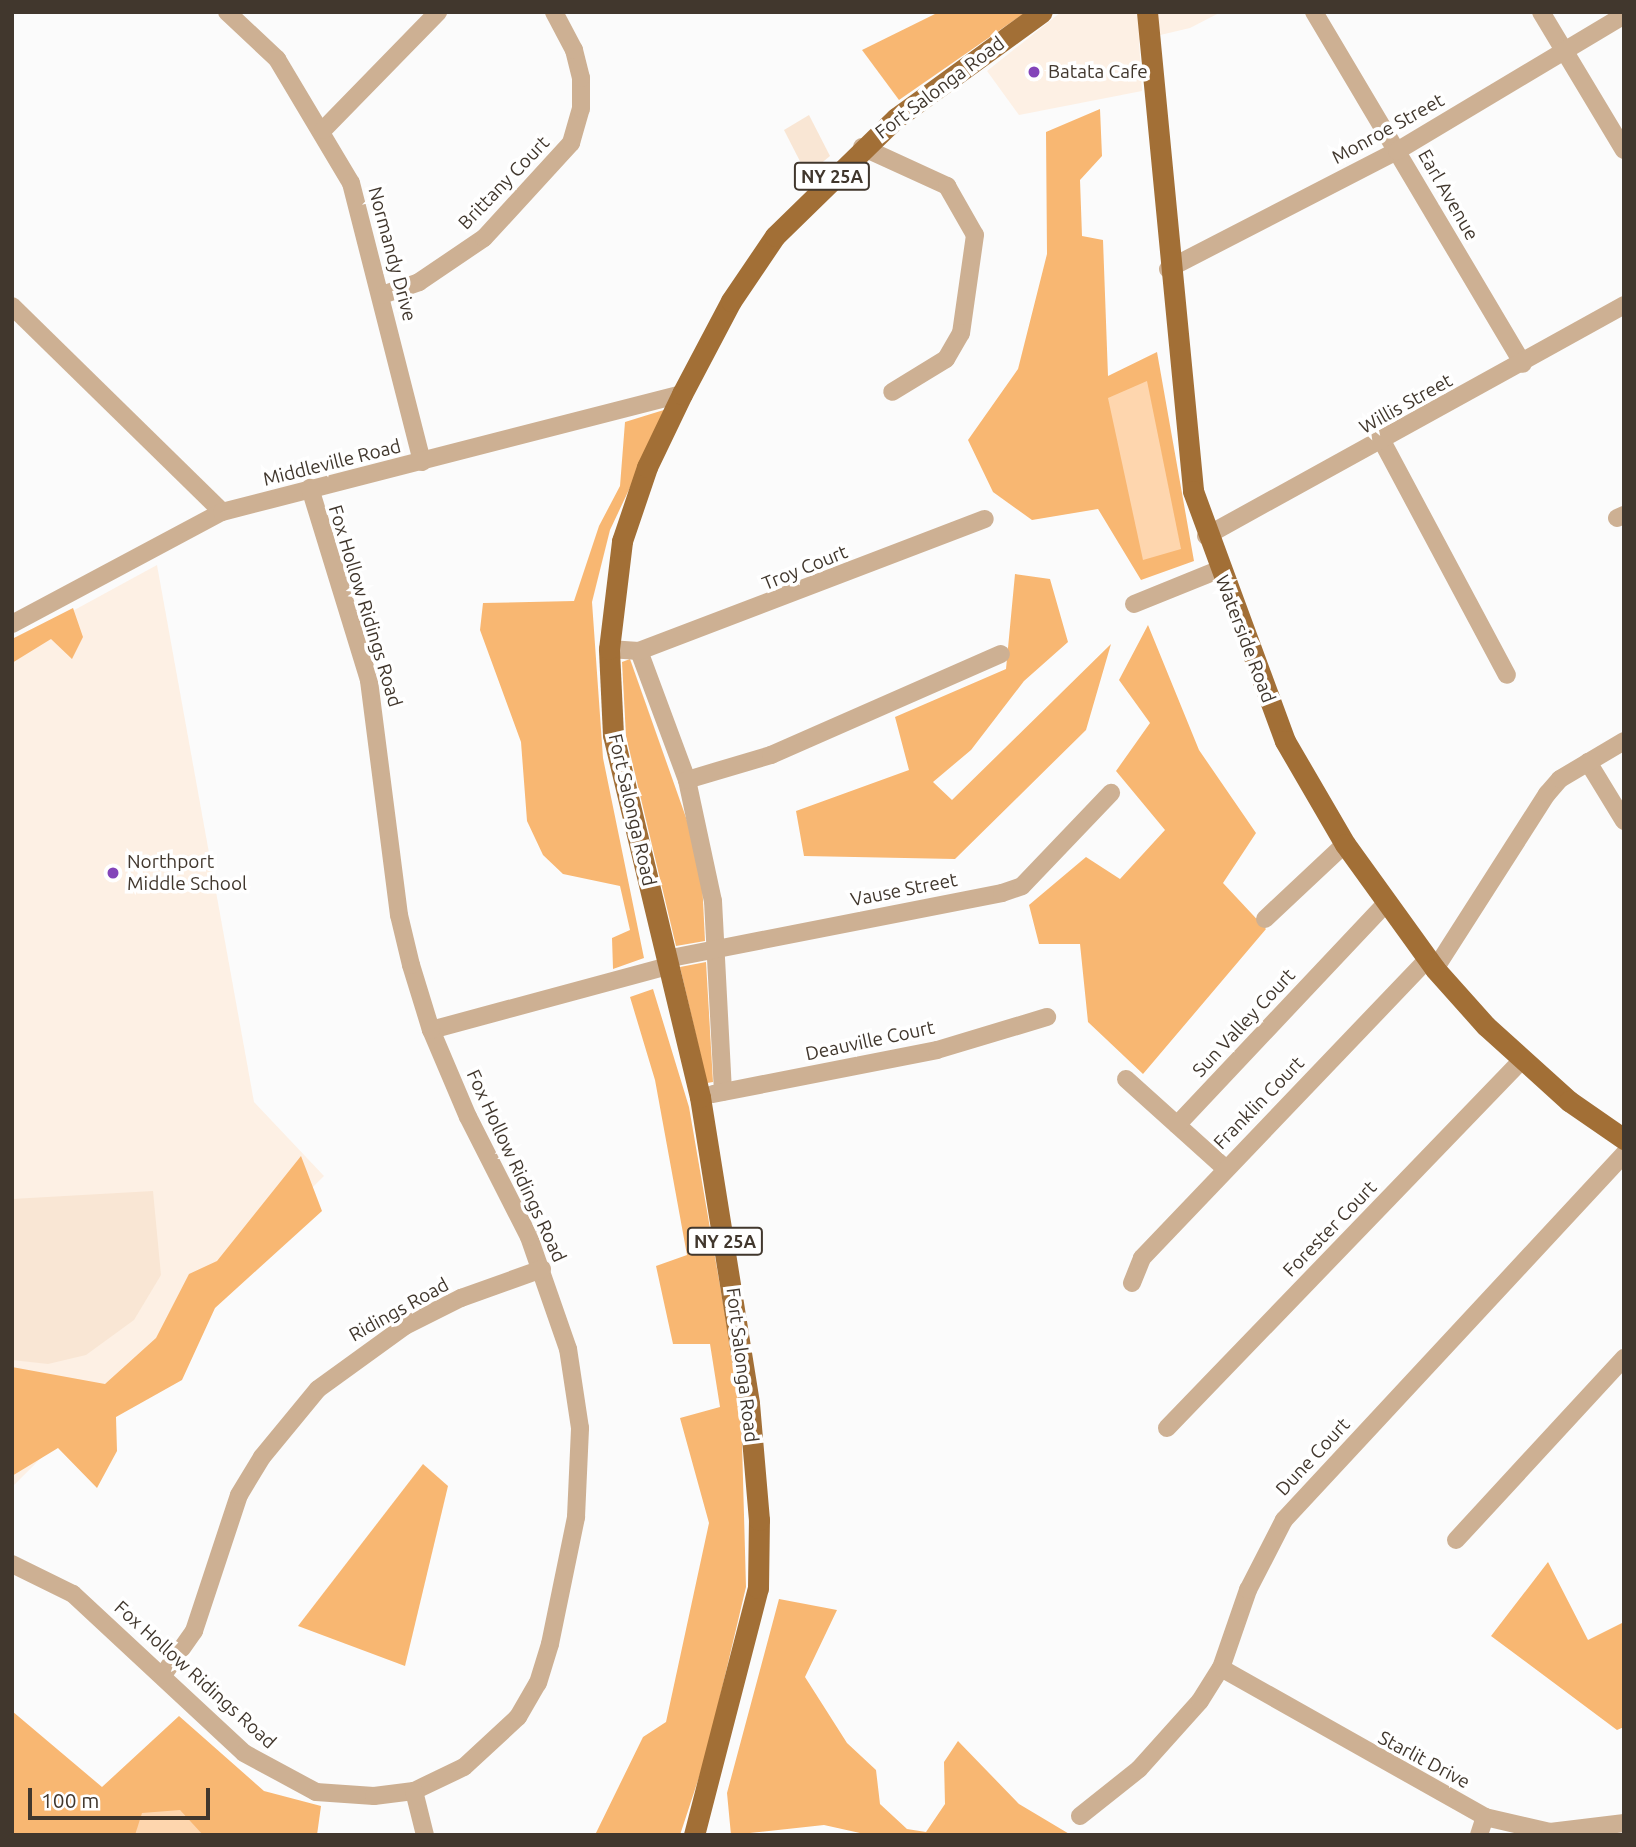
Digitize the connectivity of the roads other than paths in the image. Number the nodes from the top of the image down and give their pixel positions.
1 (227, 12) edge
2 (438, 12) edge
3 (554, 12) edge
4 (1042, 12) edge
5 (1147, 12) edge
6 (1314, 12) edge
7 (1541, 12) edge
8 (1624, 15) edge
9 (1564, 51) junction
10 (323, 130) junction
11 (862, 147) junction
12 (1624, 150) edge
13 (1397, 151) junction
14 (1168, 269) junction
15 (382, 295) junction
16 (12, 306) edge
17 (1624, 306) edge
18 (1522, 364) junction
19 (892, 393) dead end
20 (682, 394) junction
21 (1382, 441) junction
22 (422, 462) junction
23 (310, 488) junction
24 (222, 512) junction
25 (985, 519) dead end
26 (1206, 536) junction
27 (1217, 570) junction
28 (1134, 604) dead end
29 (12, 624) edge
30 (609, 649) junction
31 (639, 651) junction
32 (1001, 654) dead end
33 (1507, 676) dead end
34 (1624, 741) edge
35 (1588, 762) junction
36 (687, 780) junction
37 (1111, 793) dead end
38 (1624, 821) edge
39 (1345, 844) junction
40 (1387, 902) junction
41 (1265, 919) dead end
42 (715, 948) junction
43 (667, 963) junction
44 (1431, 965) junction
45 (1046, 1017) dead end
46 (431, 1030) junction
47 (1523, 1059) junction
48 (1126, 1079) dead end
49 (723, 1092) junction
50 (700, 1097) junction
51 (1177, 1125) junction
52 (1624, 1139) edge
53 (1624, 1154) edge
54 (1225, 1168) junction
55 (542, 1269) junction
56 (1132, 1283) dead end
57 (1624, 1358) edge
58 (1167, 1428) dead end
59 (1456, 1540) dead end
60 (12, 1564) edge
61 (1221, 1668) junction
62 (163, 1675) junction
63 (414, 1791) junction
64 (1080, 1815) dead end
65 (1485, 1816) junction
66 (1624, 1823) edge
67 (425, 1835) edge
68 (694, 1835) edge
69 (1479, 1835) edge

1 - 10 street, Normandy Drive
2 - 10 street
3 - 15 street, Brittany Court
4 - 11 main road, Fort Salonga Road / NY 25A
5 - 14 main road, Waterside Road
6 - 13 street, Earl Avenue
7 - 9 street
8 - 9 street, Monroe Street
9 - 12 street
9 - 13 street, Monroe Street
10 - 15 street, Normandy Drive
11 - 19 street
11 - 20 main road, Fort Salonga Road / NY 25A
13 - 14 street, Monroe Street
13 - 18 street, Earl Avenue
14 - 26 main road, Waterside Road
15 - 22 street, Normandy Drive
16 - 24 street
17 - 18 street, Willis Street
18 - 21 street, Willis Street
20 - 22 street, Middleville Road
20 - 30 main road, Fort Salonga Road / NY 25A
21 - 26 street, Willis Street
21 - 33 street
22 - 23 street, Middleville Road
23 - 24 street, Middleville Road
23 - 46 street, Fox Hollow Ridings Road
24 - 29 street, Middleville Road
25 - 31 street, Troy Court
26 - 27 main road, Waterside Road
27 - 28 street
27 - 39 main road, Waterside Road
30 - 31 street
30 - 43 main road, Fort Salonga Road / NY 25A
31 - 36 street
32 - 36 street
34 - 35 street, Franklin Court
35 - 38 street
35 - 44 street, Franklin Court
36 - 42 street
37 - 42 street, Vause Street
39 - 40 main road, Waterside Road
39 - 41 street
40 - 44 main road, Waterside Road
40 - 51 street, Sun Valley Court
42 - 43 street, Vause Street
42 - 49 street
43 - 46 street, Vause Street
43 - 50 main road, Fort Salonga Road / NY 25A
44 - 47 main road, Waterside Road
44 - 54 street, Franklin Court
45 - 49 street, Deauville Court
46 - 55 street, Fox Hollow Ridings Road
47 - 52 main road, Waterside Road
47 - 58 street, Forester Court
48 - 51 street
49 - 50 street, Deauville Court
50 - 68 main road, Fort Salonga Road / NY 25A
51 - 54 street
53 - 61 street, Dune Court
54 - 56 street, Franklin Court
55 - 62 street, Ridings Road
55 - 63 street, Fox Hollow Ridings Road
57 - 59 street
60 - 62 street, Fox Hollow Ridings Road
61 - 64 street, Dune Court
61 - 65 street, Starlit Drive
62 - 63 street, Fox Hollow Ridings Road
63 - 67 street
65 - 66 street, Starlit Drive
65 - 69 street

